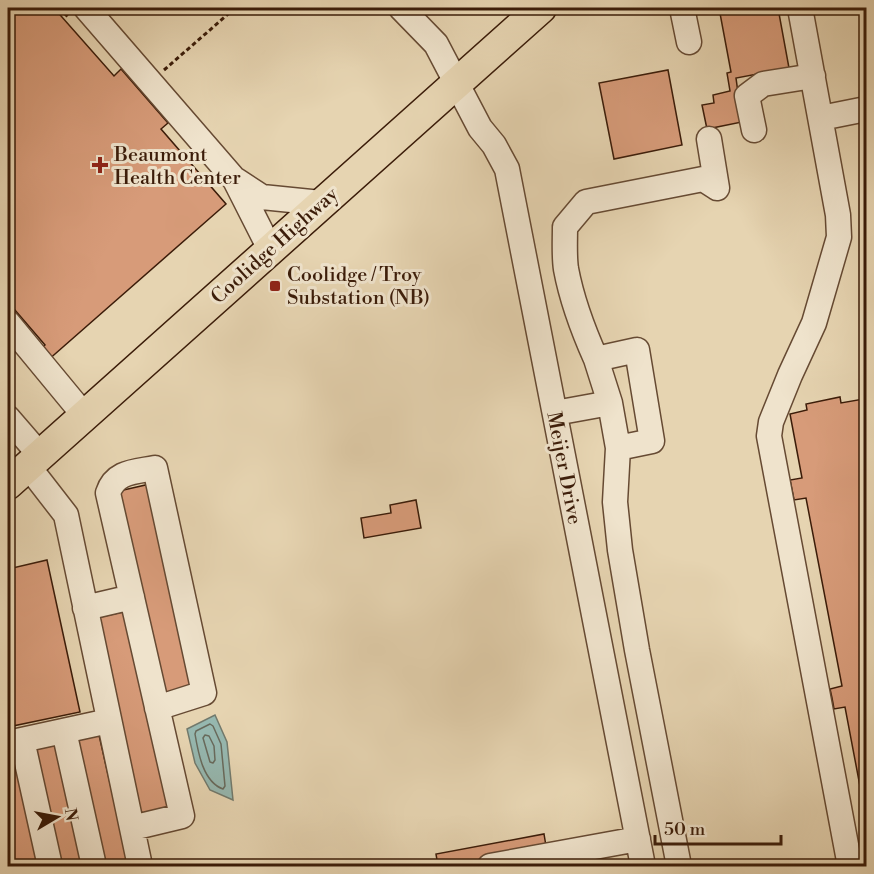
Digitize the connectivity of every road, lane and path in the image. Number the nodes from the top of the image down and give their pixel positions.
1 (86, 8) edge
2 (235, 8) edge
3 (400, 8) edge
4 (541, 8) edge
5 (682, 8) edge
6 (800, 8) edge
7 (689, 42) dead end
8 (161, 73) dead end
9 (813, 76) junction
10 (457, 82) junction
11 (867, 109) edge
12 (821, 118) junction
13 (754, 130) dead end
14 (709, 139) dead end
15 (235, 180) junction
16 (321, 202) junction
17 (270, 249) junction
18 (8, 323) edge
19 (596, 359) junction
20 (610, 403) junction
21 (555, 413) junction
22 (84, 415) junction
23 (8, 418) edge
24 (618, 448) junction
25 (25, 468) edge
26 (132, 597) junction
27 (85, 608) junction
28 (157, 708) junction
29 (109, 722) junction
30 (64, 731) junction
31 (15, 742) edge
32 (132, 828) junction
33 (638, 839) junction
34 (50, 867) edge
35 (94, 867) edge
36 (140, 867) edge
37 (490, 867) edge
38 (643, 867) edge
39 (679, 867) edge
40 (850, 867) edge

1 - 15 street
2 - 8 path
3 - 10 street, Meijer Drive
4 - 10 main road, Coolidge Highway
5 - 7 street
6 - 9 street
9 - 12 street
9 - 13 street
10 - 16 main road, Coolidge Highway
10 - 21 street, Meijer Drive
11 - 12 street
12 - 40 street
14 - 19 street
15 - 16 street
15 - 17 street
16 - 17 main road, Coolidge Highway
17 - 22 main road, Coolidge Highway
18 - 22 street
19 - 20 street
19 - 24 street
20 - 21 street
20 - 24 street
21 - 33 street, Meijer Drive
22 - 25 main road, Coolidge Highway
23 - 25 street
24 - 39 street
25 - 27 street
26 - 27 street
26 - 28 street
26 - 28 street
27 - 29 street
28 - 32 street
29 - 30 street
29 - 32 street
30 - 31 street
30 - 35 street
31 - 34 street
32 - 36 street
33 - 37 street
33 - 38 street, Meijer Drive

